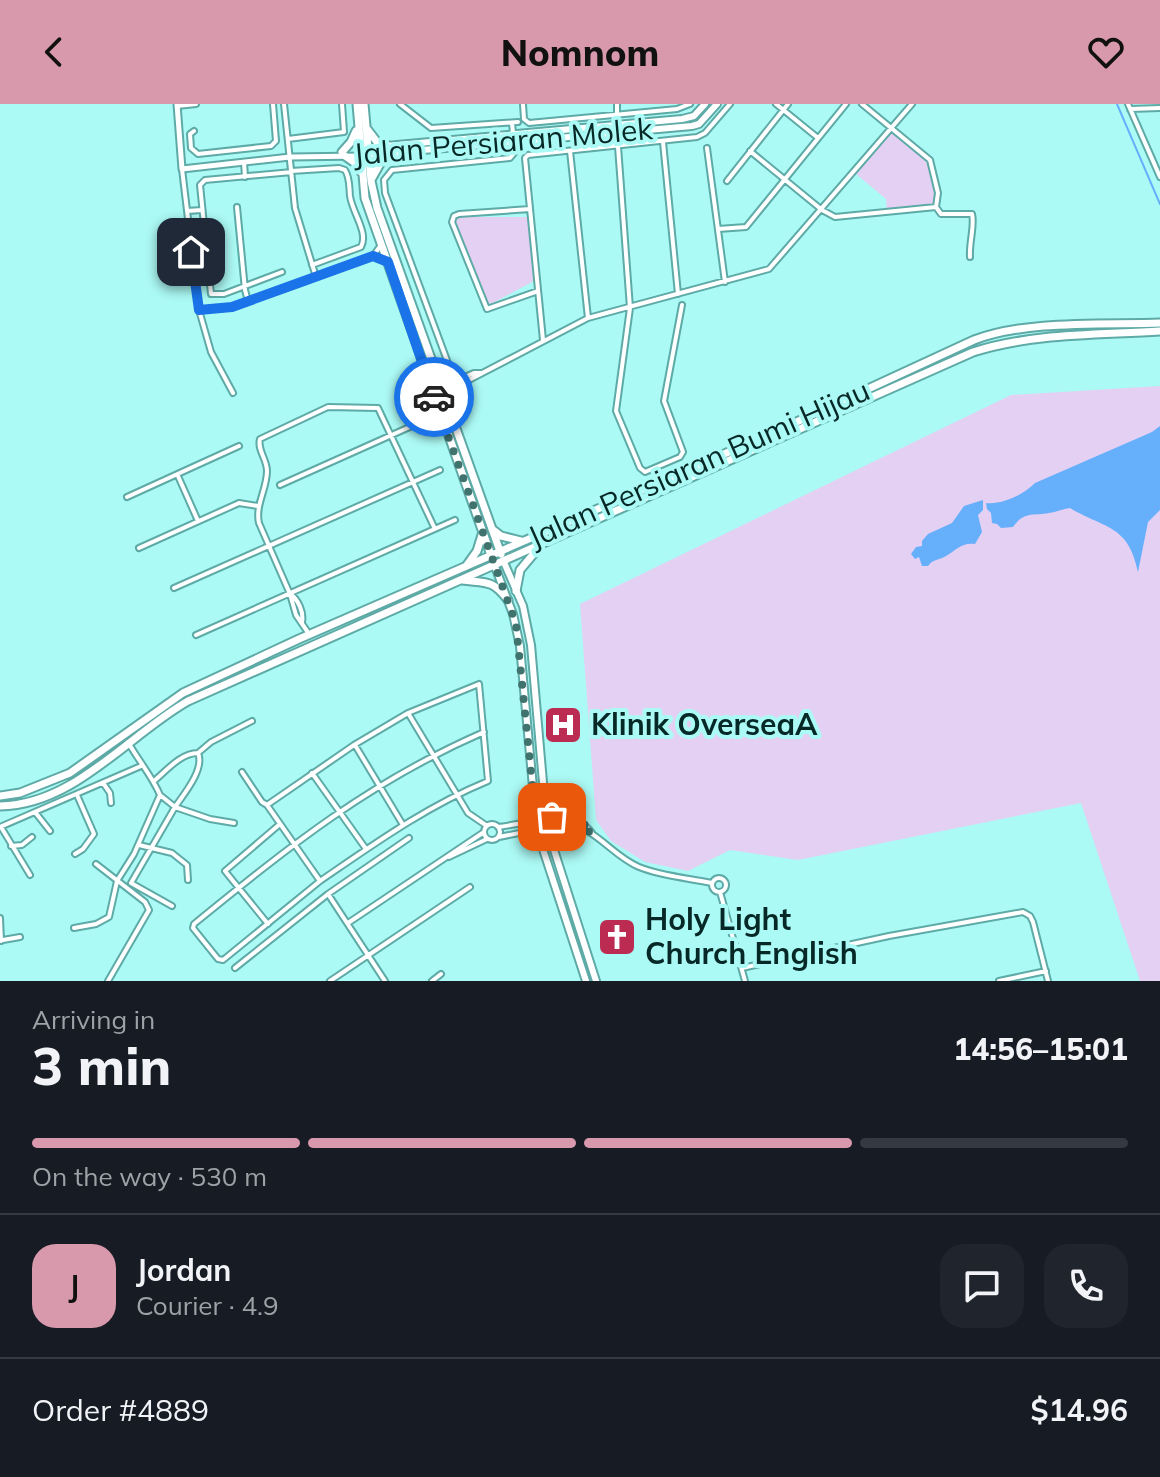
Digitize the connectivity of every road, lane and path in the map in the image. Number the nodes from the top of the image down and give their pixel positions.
1 (196, 104) edge
2 (273, 104) edge
3 (284, 104) edge
4 (342, 104) edge
5 (357, 104) edge
6 (364, 104) edge
7 (400, 104) edge
8 (523, 104) edge
9 (617, 104) edge
10 (690, 104) edge
11 (705, 104) edge
12 (717, 104) edge
13 (730, 104) edge
14 (776, 104) edge
15 (788, 104) edge
16 (846, 104) edge
17 (862, 104) edge
18 (912, 104) edge
19 (177, 105) edge
20 (1129, 107) edge
21 (1160, 108) edge
22 (783, 110) junction
23 (617, 113) junction
24 (361, 123) junction
25 (617, 124) junction
26 (891, 128) junction
27 (194, 131) dead end
28 (617, 133) junction
29 (513, 134) junction
30 (818, 138) junction
31 (288, 139) junction
32 (663, 142) junction
33 (514, 143) junction
34 (618, 146) junction
35 (391, 147) junction
36 (707, 148) dead end
37 (570, 151) junction
38 (750, 151) junction
39 (364, 152) junction
40 (402, 152) junction
41 (343, 154) junction
42 (290, 157) junction
43 (1160, 158) edge
44 (1151, 159) junction
45 (244, 162) junction
46 (182, 169) junction
47 (292, 172) junction
48 (362, 174) junction
49 (245, 177) junction
50 (1160, 177) edge
51 (784, 179) junction
52 (371, 181) junction
53 (727, 181) dead end
54 (237, 207) dead end
55 (936, 207) junction
56 (530, 209) junction
57 (202, 210) junction
58 (822, 210) junction
59 (187, 211) junction
60 (718, 229) junction
61 (381, 244) junction
62 (373, 256) junction
63 (970, 257) dead end
64 (388, 262) junction
65 (312, 265) junction
66 (282, 272) dead end
67 (316, 277) junction
68 (725, 282) junction
69 (244, 287) junction
70 (538, 291) junction
71 (678, 294) junction
72 (248, 301) junction
73 (682, 305) dead end
74 (630, 308) junction
75 (199, 310) junction
76 (588, 318) junction
77 (1160, 323) edge
78 (1160, 331) edge
79 (543, 340) junction
80 (481, 373) junction
81 (455, 382) junction
82 (443, 390) junction
83 (233, 393) dead end
84 (423, 421) dead end
85 (393, 435) junction
86 (239, 446) dead end
87 (728, 457) junction
88 (440, 470) dead end
89 (177, 475) junction
90 (670, 476) junction
91 (414, 481) junction
92 (280, 485) dead end
93 (673, 485) junction
94 (127, 497) dead end
95 (258, 506) junction
96 (455, 520) dead end
97 (198, 521) junction
98 (491, 528) junction
99 (435, 529) junction
100 (482, 535) junction
101 (524, 541) junction
102 (545, 541) junction
103 (269, 546) junction
104 (139, 548) dead end
105 (491, 555) junction
106 (501, 556) junction
107 (494, 564) junction
108 (466, 567) junction
109 (460, 580) junction
110 (174, 588) dead end
111 (516, 591) junction
112 (290, 594) junction
113 (508, 600) junction
114 (341, 632) junction
115 (309, 634) junction
116 (196, 635) dead end
117 (291, 654) junction
118 (408, 713) junction
119 (252, 721) dead end
120 (484, 732) junction
121 (128, 742) junction
122 (354, 745) junction
123 (198, 753) junction
124 (432, 755) junction
125 (141, 766) junction
126 (242, 772) dead end
127 (312, 773) junction
128 (154, 781) junction
129 (103, 783) junction
130 (379, 785) junction
131 (456, 794) junction
132 (77, 795) junction
133 (160, 795) junction
134 (0, 796) edge
135 (111, 803) dead end
136 (267, 805) junction
137 (0, 806) edge
138 (175, 807) junction
139 (546, 808) junction
140 (339, 811) junction
141 (35, 812) junction
142 (558, 822) junction
143 (234, 823) dead end
144 (280, 824) junction
145 (403, 825) junction
146 (520, 825) junction
147 (546, 825) junction
148 (487, 826) junction
149 (0, 827) edge
150 (498, 827) junction
151 (536, 827) junction
152 (50, 831) dead end
153 (484, 832) junction
154 (520, 834) junction
155 (32, 837) dead end
156 (499, 837) junction
157 (409, 838) dead end
158 (473, 838) junction
159 (487, 839) junction
160 (293, 843) junction
161 (551, 843) junction
162 (139, 845) junction
163 (476, 845) junction
164 (11, 846) junction
165 (151, 846) junction
166 (465, 847) junction
167 (366, 849) junction
168 (75, 854) dead end
169 (96, 864) dead end
170 (30, 875) dead end
171 (188, 880) dead end
172 (117, 881) junction
173 (320, 881) junction
174 (712, 883) junction
175 (470, 887) dead end
176 (239, 888) junction
177 (720, 892) junction
178 (328, 894) junction
179 (172, 906) dead end
180 (0, 918) edge
181 (348, 923) junction
182 (268, 924) junction
183 (74, 928) dead end
184 (20, 937) dead end
185 (1, 941) edge
186 (367, 955) junction
187 (235, 968) dead end
188 (742, 968) junction
189 (1046, 971) junction
190 (441, 974) dead end
191 (108, 981) edge
192 (330, 981) edge
193 (385, 981) edge
194 (432, 981) edge
195 (586, 981) edge
196 (596, 981) edge
197 (745, 981) edge
198 (999, 981) edge
199 (1048, 981) edge

1 - 19 street
2 - 27 street
3 - 31 street
4 - 31 street
5 - 24 main road
6 - 24 main road
7 - 29 street
8 - 23 street
9 - 23 street
10 - 23 street
11 - 25 main road, Jalan Persiaran Molek
12 - 28 main road, Jalan Persiaran Molek
13 - 32 street
14 - 22 street
15 - 22 street
16 - 30 street
17 - 26 street
18 - 26 street
19 - 46 street
20 - 21 street
20 - 44 street
22 - 30 street
22 - 38 street
23 - 25 street
24 - 35 main road
24 - 39 main road
24 - 41 main road
25 - 28 street
25 - 29 main road, Jalan Persiaran Molek
26 - 55 street
26 - 58 street
28 - 33 main road, Jalan Persiaran Molek
28 - 34 street
29 - 33 street
29 - 35 main road, Jalan Persiaran Molek
30 - 51 street
31 - 42 street
32 - 34 street
32 - 71 street
33 - 40 main road, Jalan Persiaran Molek
33 - 81 street
34 - 37 street
34 - 74 street
35 - 39 main road, Jalan Persiaran Molek
36 - 60 street
37 - 56 street
37 - 76 street
38 - 51 street
38 - 53 street
39 - 40 main road, Jalan Persiaran Molek
39 - 41 street, Jalan Persiaran Molek
39 - 48 main road
39 - 52 main road
40 - 52 main road
41 - 42 street, Jalan Persiaran Molek
41 - 48 main road
42 - 45 street, Jalan Persiaran Molek
42 - 47 street
43 - 44 street
44 - 50 street
45 - 46 street, Jalan Persiaran Molek
45 - 49 street
46 - 59 street
47 - 49 street
47 - 65 street
47 - 65 street
48 - 61 main road
49 - 57 street
51 - 58 street
51 - 60 street
52 - 82 main road
54 - 69 street
55 - 58 street
55 - 63 street
56 - 70 street
56 - 70 street
57 - 59 street
57 - 69 street
58 - 68 street
59 - 75 street
60 - 68 street
61 - 62 street
61 - 64 main road
62 - 64 street
62 - 67 street
64 - 100 main road
65 - 67 street
66 - 69 street
67 - 72 street
68 - 71 street
69 - 72 street
70 - 79 street
71 - 74 street
72 - 75 street
73 - 74 street
74 - 76 street
75 - 83 street
76 - 79 street
77 - 87 main road, Jalan Persiaran Bumi Hijau
78 - 87 main road, Jalan Persiaran Bumi Hijau
79 - 80 street
80 - 81 street
80 - 82 street
81 - 82 street
82 - 98 main road
84 - 85 street
85 - 91 street
85 - 92 street
85 - 95 street
86 - 89 street
87 - 90 main road, Jalan Persiaran Bumi Hijau
87 - 93 main road, Jalan Persiaran Bumi Hijau
88 - 91 street
89 - 94 street
89 - 97 street
90 - 93 main road
90 - 101 main road, Jalan Persiaran Bumi Hijau
91 - 99 street
91 - 103 street
93 - 102 main road, Jalan Persiaran Bumi Hijau
95 - 97 street
95 - 103 street
96 - 99 street
97 - 104 street
98 - 101 main road
98 - 106 main road
99 - 112 street
100 - 105 main road
100 - 108 main road
101 - 106 main road, Jalan Persiaran Bumi Hijau
102 - 106 main road, Jalan Persiaran Bumi Hijau
102 - 111 main road
103 - 110 street
103 - 112 street
105 - 106 main road, Jalan Persiaran Bumi Hijau
105 - 107 main road
105 - 108 main road, Jalan Persiaran Bumi Hijau
106 - 107 main road, Jalan Persiaran Bumi Hijau
106 - 111 main road
107 - 109 main road, Jalan Persiaran Bumi Hijau
107 - 113 main road
108 - 115 main road, Jalan Persiaran Bumi Hijau
109 - 113 main road
109 - 114 main road, Jalan Persiaran Bumi Hijau
111 - 139 main road
112 - 115 street
112 - 116 street
113 - 151 main road
114 - 115 main road
114 - 117 main road, Jalan Persiaran Bumi Hijau
115 - 117 main road
115 - 134 main road, Jalan Persiaran Bumi Hijau
117 - 121 main road, Jalan Persiaran Bumi Hijau
118 - 120 street
118 - 122 street
118 - 124 street
119 - 123 street
120 - 124 street
120 - 131 street
121 - 125 street
121 - 137 main road, Jalan Persiaran Bumi Hijau
122 - 127 street
122 - 130 street
123 - 128 street
123 - 138 street
124 - 130 street
124 - 131 street
125 - 128 street
125 - 129 street
126 - 136 street
127 - 136 street
127 - 140 street
128 - 133 street
129 - 132 street
129 - 135 street
130 - 140 street
130 - 145 street
131 - 145 street
131 - 148 street
132 - 141 street
132 - 168 street
133 - 138 street
133 - 162 street
136 - 144 street
138 - 143 street
138 - 165 street
139 - 142 main road
139 - 147 main road
140 - 160 street
140 - 167 street
141 - 149 street
141 - 152 street
142 - 147 street
142 - 161 main road
142 - 174 street
144 - 160 street
144 - 176 street
145 - 167 street
146 - 150 street
146 - 151 street
146 - 154 street
147 - 151 street
147 - 161 main road
148 - 150 street
148 - 153 street
149 - 164 street
150 - 156 street
151 - 154 street
151 - 195 main road
153 - 158 street
153 - 159 street
154 - 156 street
155 - 164 street
156 - 159 street
157 - 178 street
158 - 163 street
158 - 166 street
159 - 163 street
160 - 173 street
160 - 176 street
161 - 196 main road
162 - 165 street
162 - 172 street
163 - 166 street
164 - 170 street
165 - 171 street
165 - 179 street
166 - 181 street
167 - 173 street
169 - 172 street
172 - 183 street
172 - 191 street
173 - 182 street
174 - 177 street
174 - 177 street
175 - 186 street
176 - 182 street
176 - 182 street
177 - 188 street
178 - 181 street
178 - 187 street
180 - 185 street
181 - 186 street
184 - 185 street
186 - 192 street
186 - 193 street
188 - 189 street
188 - 197 street
189 - 198 street
189 - 199 street
190 - 194 street

